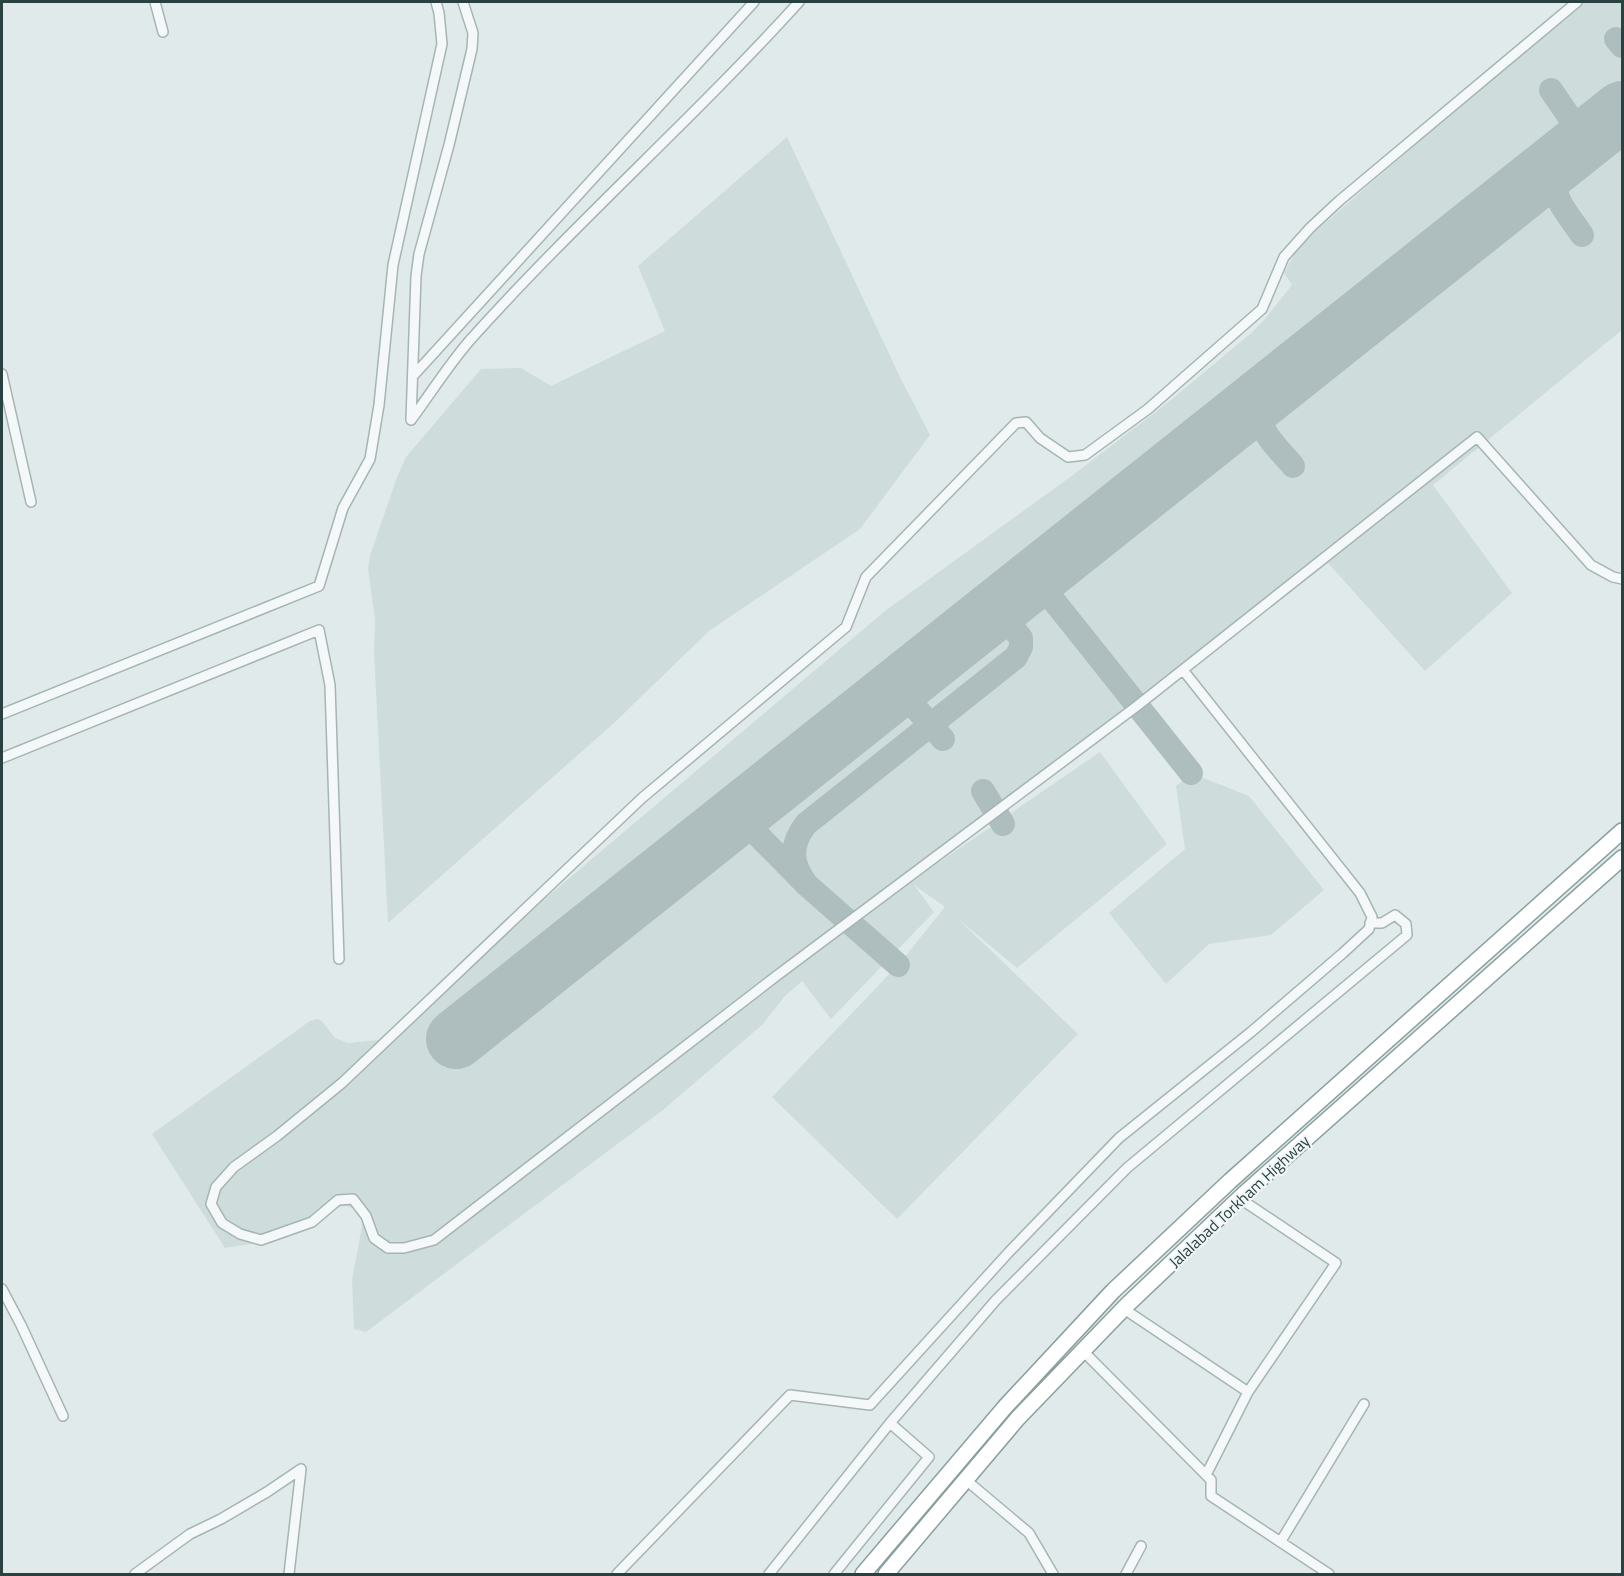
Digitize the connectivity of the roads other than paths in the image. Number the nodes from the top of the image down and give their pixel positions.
1 (155, 2) edge
2 (436, 2) edge
3 (463, 2) edge
4 (754, 2) edge
5 (799, 2) edge
6 (1577, 2) edge
7 (163, 32) dead end
8 (2, 374) edge
9 (413, 376) junction
10 (31, 502) dead end
11 (1623, 579) edge
12 (1183, 670) junction
13 (2, 714) edge
14 (2, 758) edge
15 (1623, 831) edge
16 (1623, 858) edge
17 (1370, 923) junction
18 (339, 959) dead end
19 (1239, 1198) junction
20 (2, 1289) edge
21 (1124, 1309) junction
22 (1083, 1352) junction
23 (1248, 1392) junction
24 (1364, 1404) dead end
25 (63, 1416) dead end
26 (890, 1423) junction
27 (1206, 1475) junction
28 (966, 1480) junction
29 (1281, 1541) junction
30 (1141, 1546) dead end
31 (135, 1575) edge
32 (289, 1575) edge
33 (617, 1575) edge
34 (769, 1575) edge
35 (834, 1575) edge
36 (863, 1575) edge
37 (886, 1575) edge
38 (1053, 1575) edge
39 (1126, 1575) edge
40 (1329, 1575) edge

1 - 7 street
2 - 13 street
3 - 9 street
4 - 9 street
5 - 9 street
6 - 12 street
8 - 10 street
11 - 12 street
12 - 17 street
14 - 18 street
15 - 36 highway
16 - 19 highway, Jalalabad Torkham Highway
17 - 26 street
17 - 33 street
19 - 21 highway, Jalalabad Torkham Highway
19 - 23 street
20 - 25 street
21 - 22 highway, Jalalabad Torkham Highway
21 - 23 street
22 - 27 street
22 - 28 highway, Jalalabad Torkham Highway
23 - 27 street
24 - 29 street
26 - 34 street
26 - 35 street
27 - 29 street
28 - 37 highway, Jalalabad Torkham Highway
28 - 38 street
29 - 40 street
30 - 39 street
31 - 32 street

